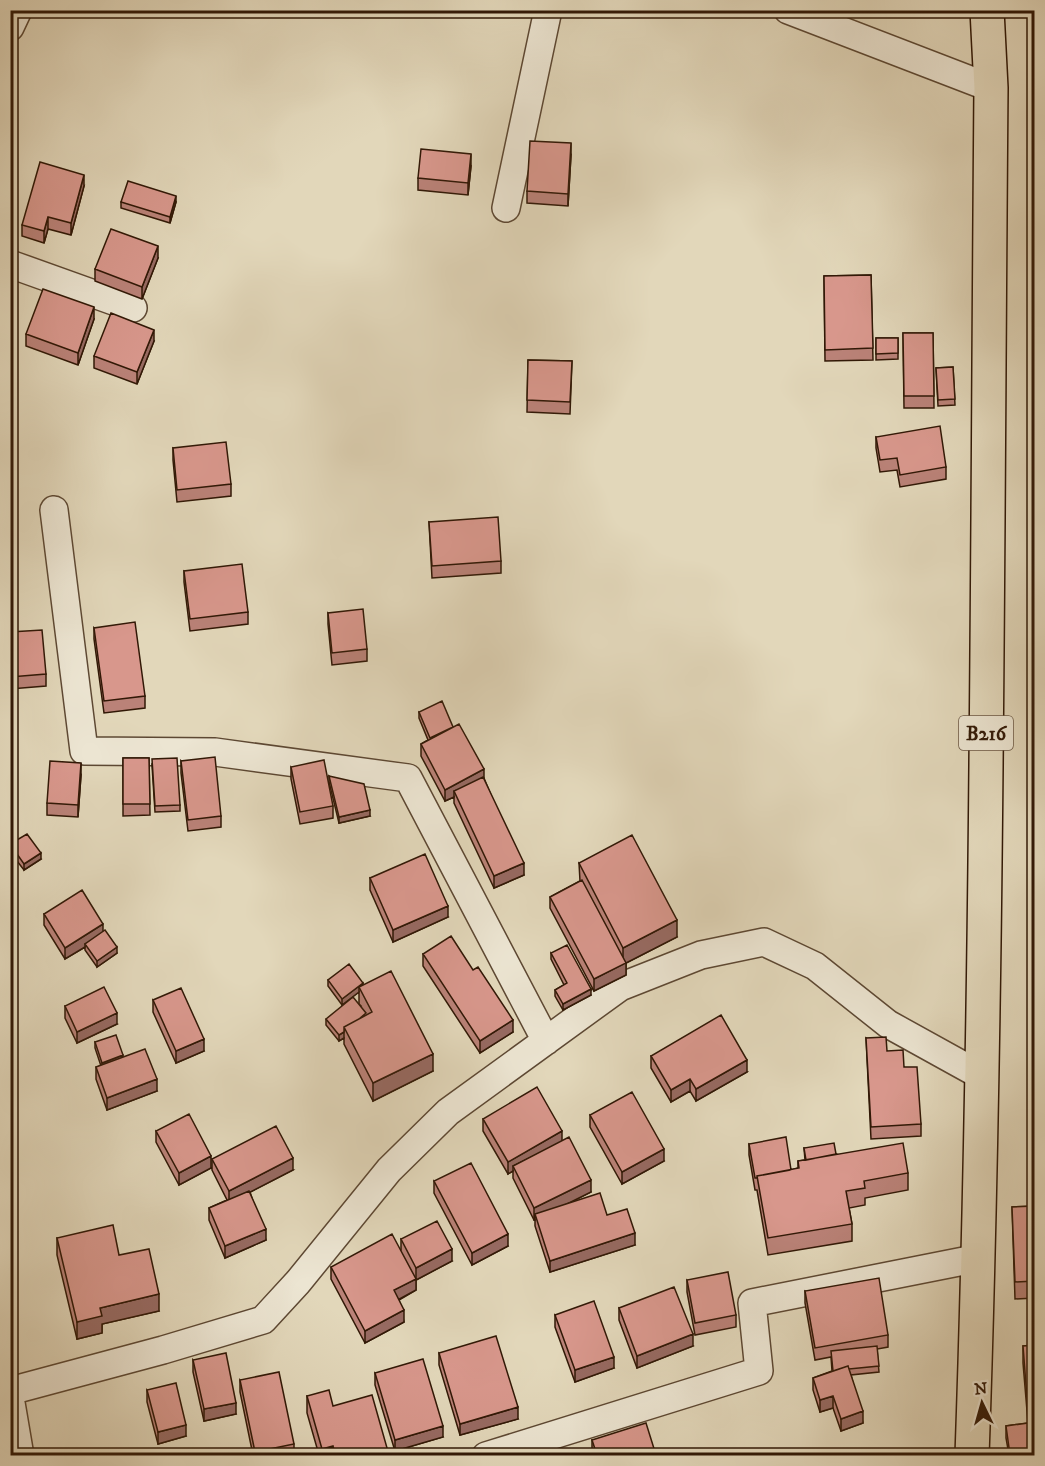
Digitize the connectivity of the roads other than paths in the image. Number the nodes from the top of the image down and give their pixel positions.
1 (18, 10) edge
2 (548, 10) edge
3 (788, 10) edge
4 (987, 10) edge
5 (10, 27) edge
6 (991, 88) junction
7 (506, 208) dead end
8 (10, 264) edge
9 (133, 309) dead end
10 (54, 510) dead end
11 (546, 1041) junction
12 (982, 1076) junction
13 (979, 1258) junction
14 (10, 1391) edge
15 (10, 1397) edge
16 (20, 1455) edge
17 (486, 1455) edge
18 (972, 1455) edge

1 - 5 street
2 - 7 street
3 - 6 street
4 - 6 main road, B216
6 - 12 main road, B216
8 - 9 street
10 - 11 street
11 - 12 street
11 - 14 street
12 - 13 main road, B216
13 - 17 street
13 - 18 main road, B216
15 - 16 street

